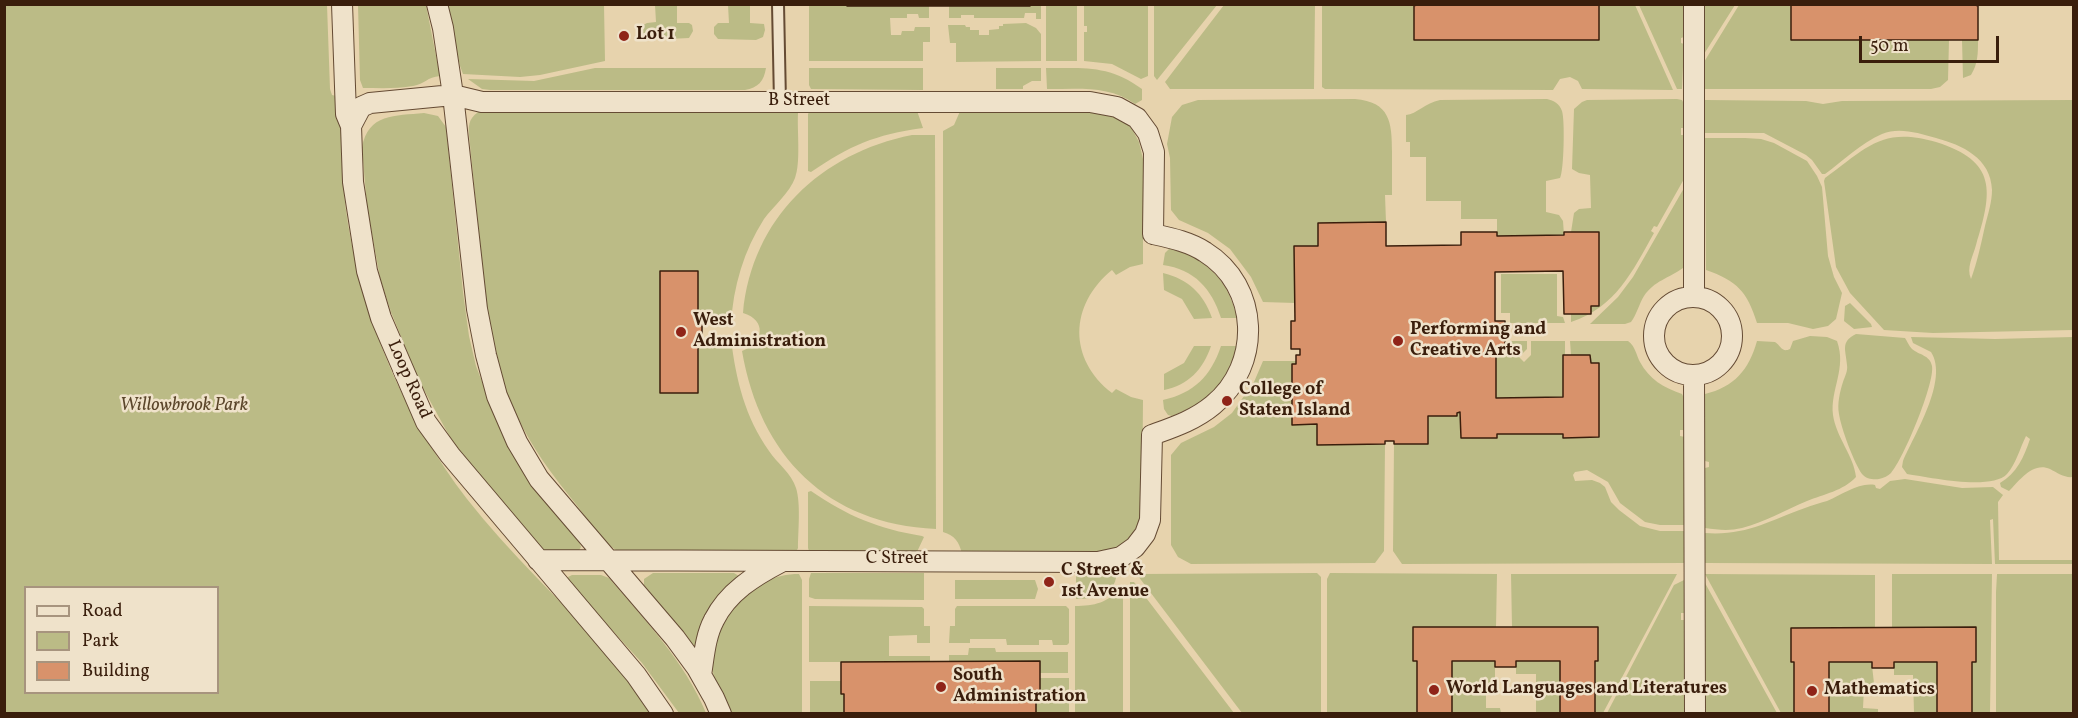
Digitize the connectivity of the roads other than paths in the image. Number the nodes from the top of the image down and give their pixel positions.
1 (342, 4) edge
2 (437, 4) edge
3 (778, 4) edge
4 (1694, 4) edge
5 (453, 95) junction
6 (780, 102) junction
7 (351, 126) junction
8 (1694, 296) junction
9 (1694, 375) junction
10 (1152, 435) joint
11 (608, 559) junction
12 (538, 560) junction
13 (781, 561) junction
14 (701, 675) junction
15 (663, 714) edge
16 (721, 714) edge
17 (1695, 714) edge

1 - 7 street, Loop Road
2 - 5 street
3 - 6 lane
4 - 8 street
5 - 6 street, B Street
5 - 7 street, B Street
5 - 11 street
6 - 10 street, B Street
7 - 12 street, Loop Road
8 - 9 street
8 - 9 street
9 - 17 street
10 - 13 street, C Street
11 - 12 street, C Street
11 - 13 street, C Street
11 - 14 street
12 - 15 street, Loop Road
13 - 14 street
14 - 16 street

